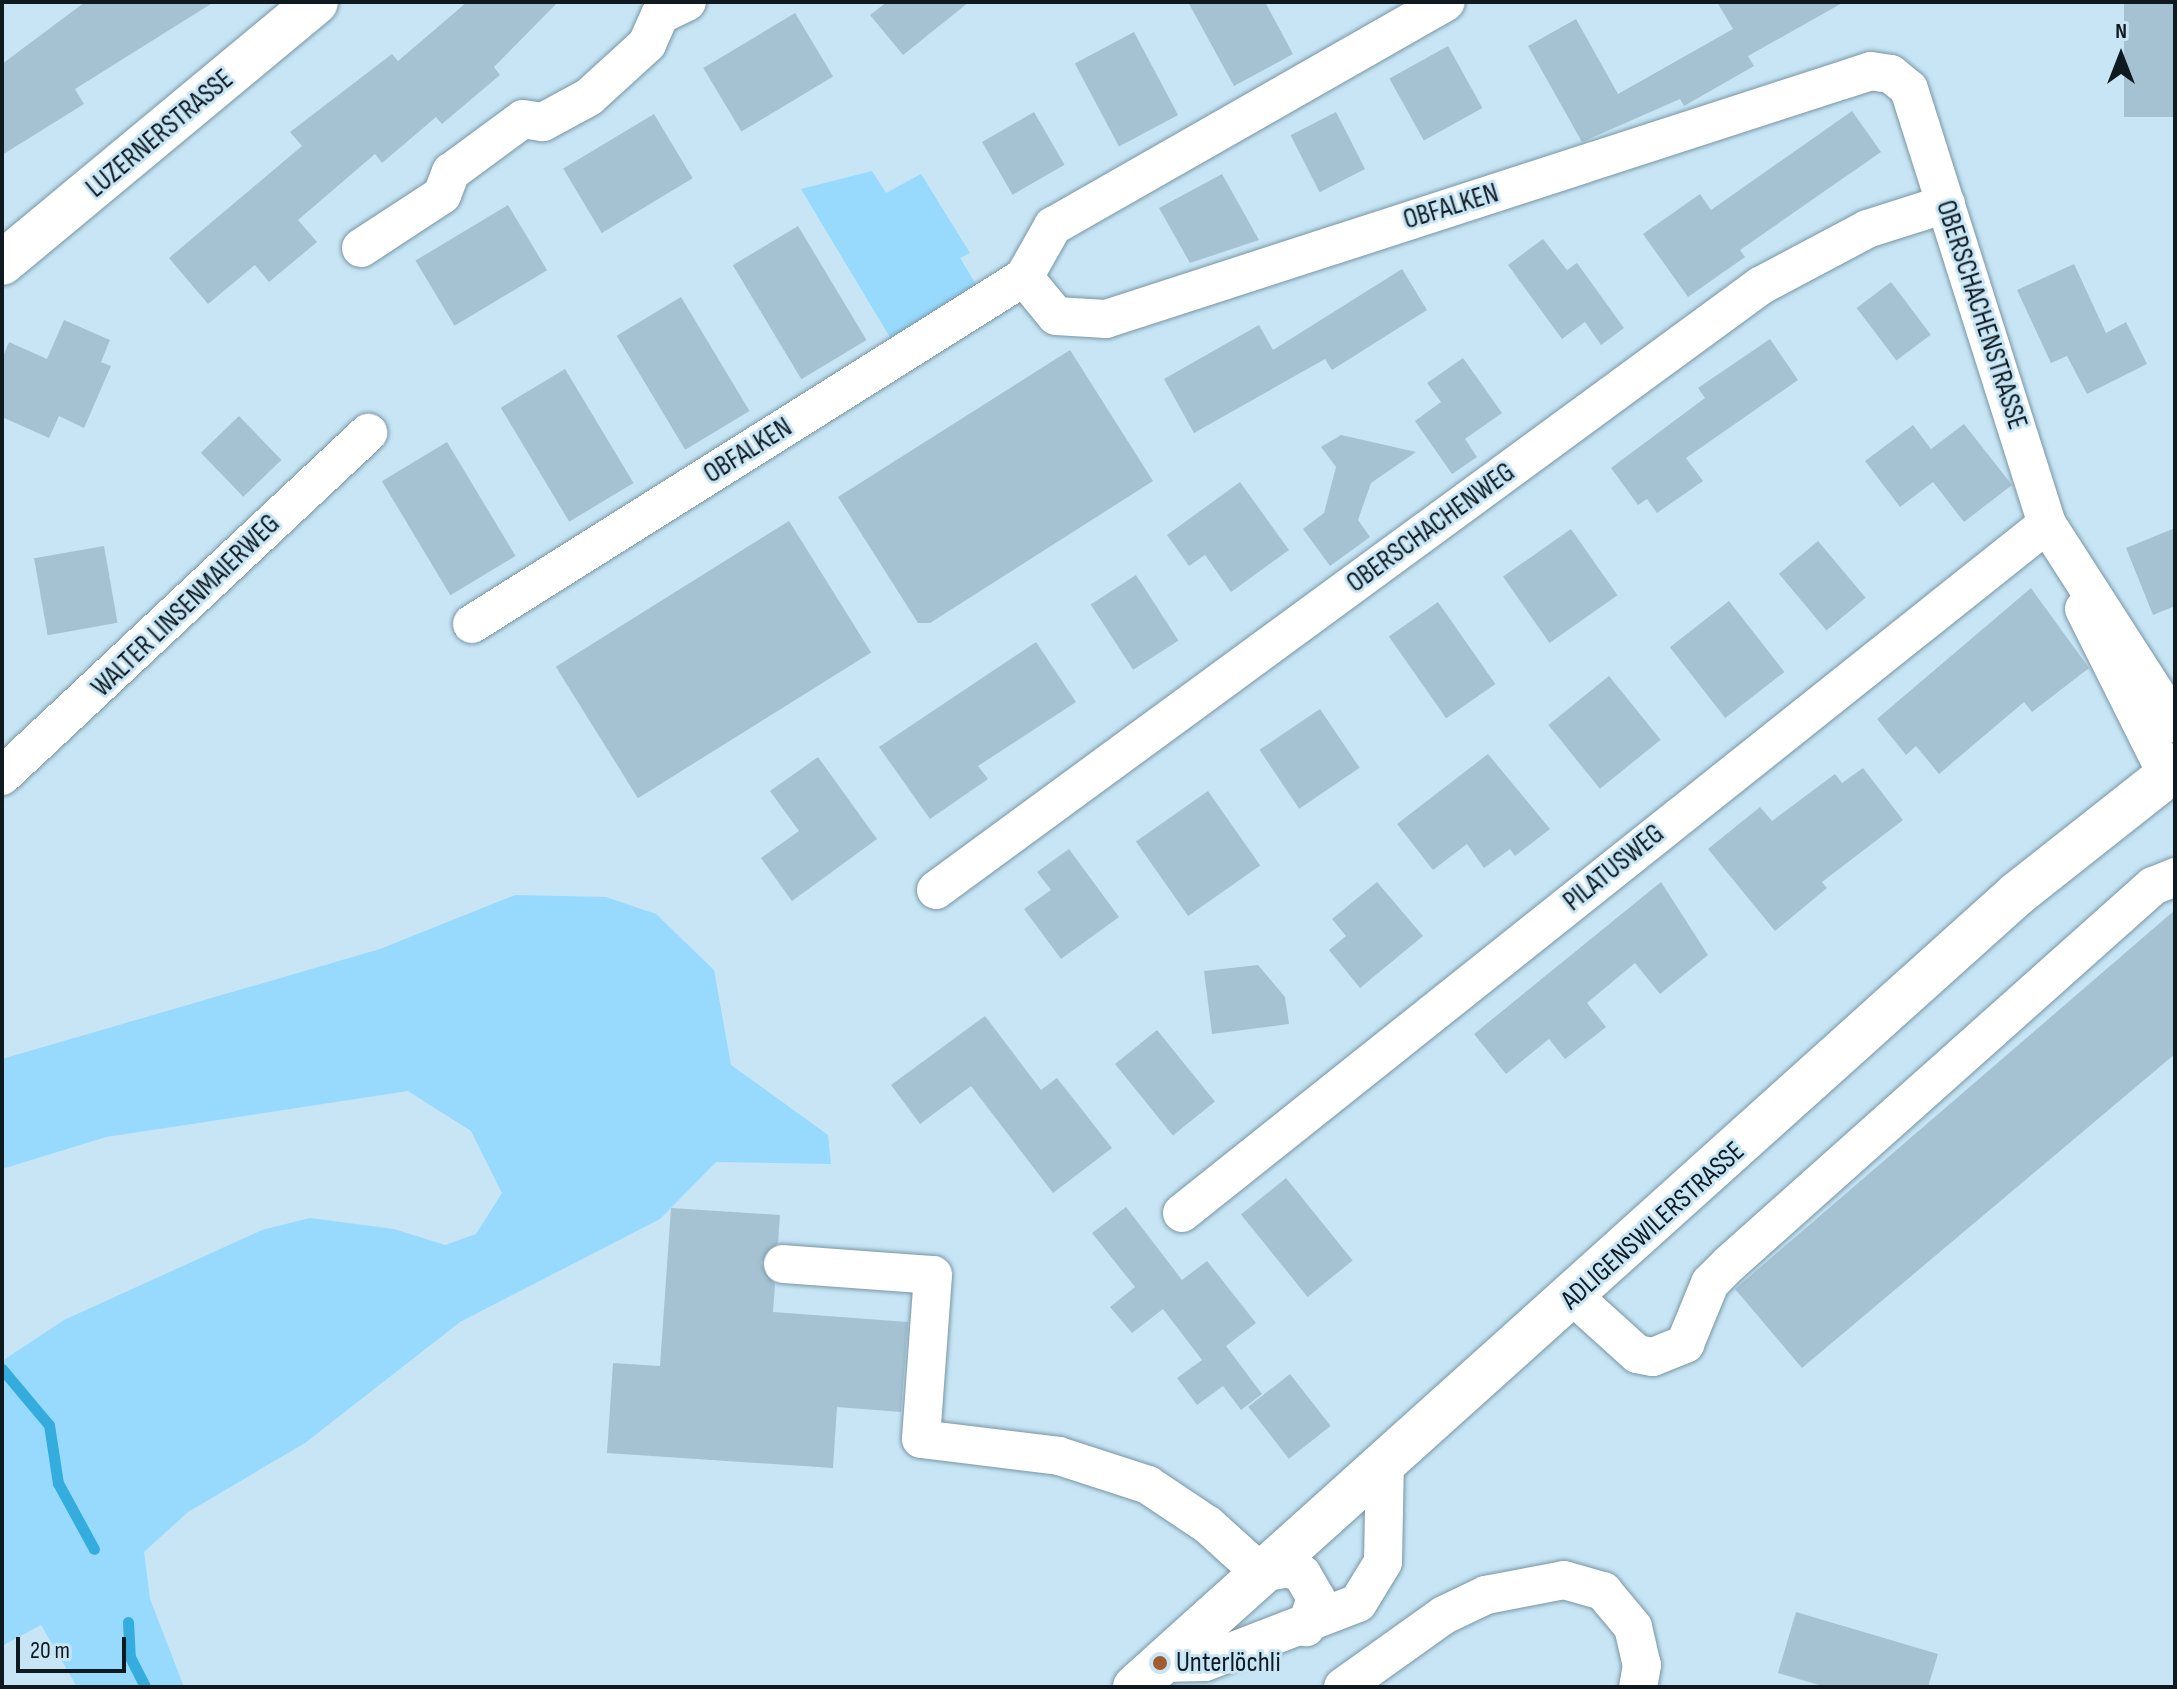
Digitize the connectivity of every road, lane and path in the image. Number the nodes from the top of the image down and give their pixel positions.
1 (687, 2) edge
2 (1446, 2) edge
3 (308, 4) edge
4 (1891, 74) joint
5 (1946, 204) junction
6 (361, 248) dead end
7 (2, 263) edge
8 (1024, 277) junction
9 (368, 433) dead end
10 (2047, 524) junction
11 (2067, 561) junction
12 (472, 624) dead end
13 (2175, 723) edge
14 (2171, 772) edge
15 (2, 776) edge
16 (2175, 877) edge
17 (936, 890) dead end
18 (1182, 1213) dead end
19 (783, 1264) dead end
20 (1574, 1297) junction
21 (1385, 1460) junction
22 (1261, 1573) junction
23 (1306, 1627) junction
24 (1148, 1675) edge
25 (1343, 1687) edge
26 (1638, 1687) edge

1 - 6 street
2 - 8 street, OBFALKEN
3 - 7 main road, LUZERNERSTRASSE
4 - 5 street, OBERSCHACHENSTRASSE
4 - 8 street, OBFALKEN
5 - 10 street, OBERSCHACHENSTRASSE
5 - 17 street, OBERSCHACHENWEG
8 - 12 street, OBFALKEN
9 - 15 street, WALTER LINSENMAIERWEG
10 - 11 street, OBERSCHACHENSTRASSE
10 - 18 street, PILATUSWEG
11 - 13 street, OBERSCHACHENSTRASSE
11 - 14 street, OBERSCHACHENSTRASSE
14 - 20 main road, ADLIGENSWILERSTRASSE
16 - 20 street
19 - 22 street
20 - 21 main road, ADLIGENSWILERSTRASSE
21 - 22 main road, ADLIGENSWILERSTRASSE
21 - 23 street
22 - 23 street
22 - 24 main road, ADLIGENSWILERSTRASSE
23 - 24 street
25 - 26 street

